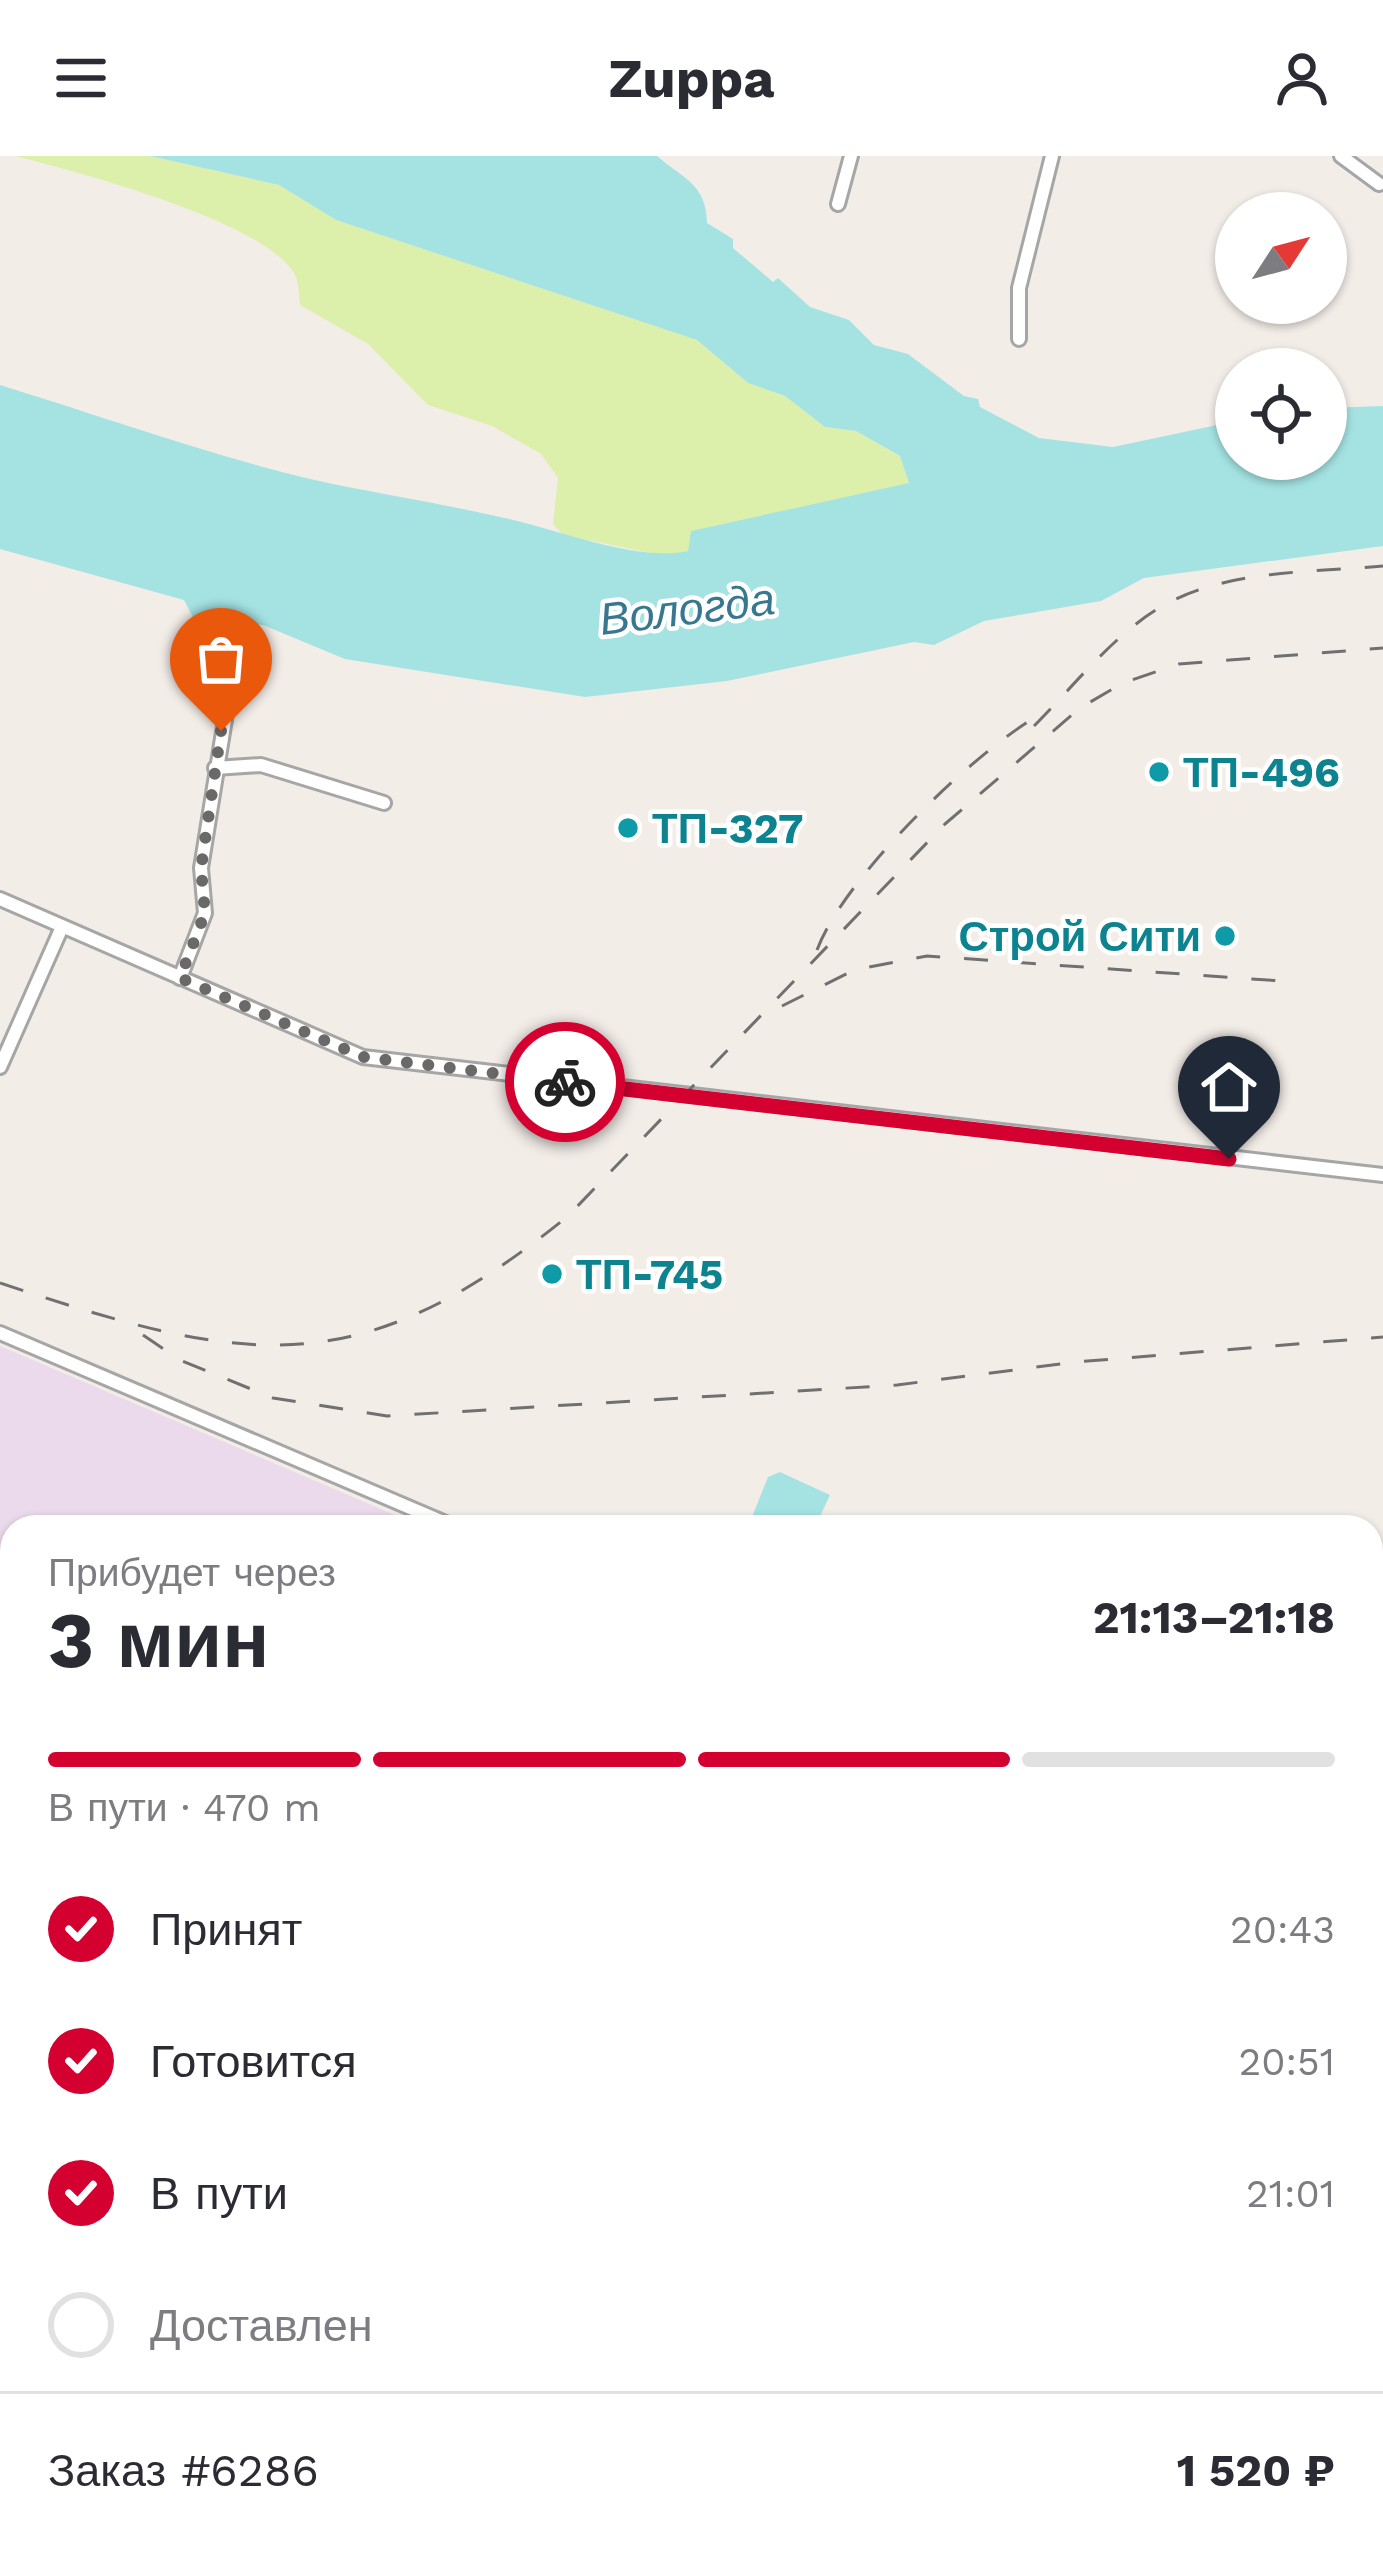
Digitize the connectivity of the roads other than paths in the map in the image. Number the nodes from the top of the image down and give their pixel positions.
1 (851, 156) edge
2 (1052, 156) edge
3 (1341, 156) edge
4 (1379, 184) dead end
5 (838, 204) dead end
6 (1019, 339) dead end
7 (235, 658) dead end
8 (215, 768) junction
9 (385, 803) dead end
10 (0, 899) edge
11 (62, 927) junction
12 (180, 978) junction
13 (0, 1067) edge
14 (1383, 1174) edge
15 (0, 1333) edge
16 (427, 1515) edge

1 - 5 street
2 - 6 street
3 - 4 street
7 - 8 street
8 - 9 street
8 - 12 street
10 - 11 street
11 - 12 street
11 - 13 street
12 - 14 street
15 - 16 street

